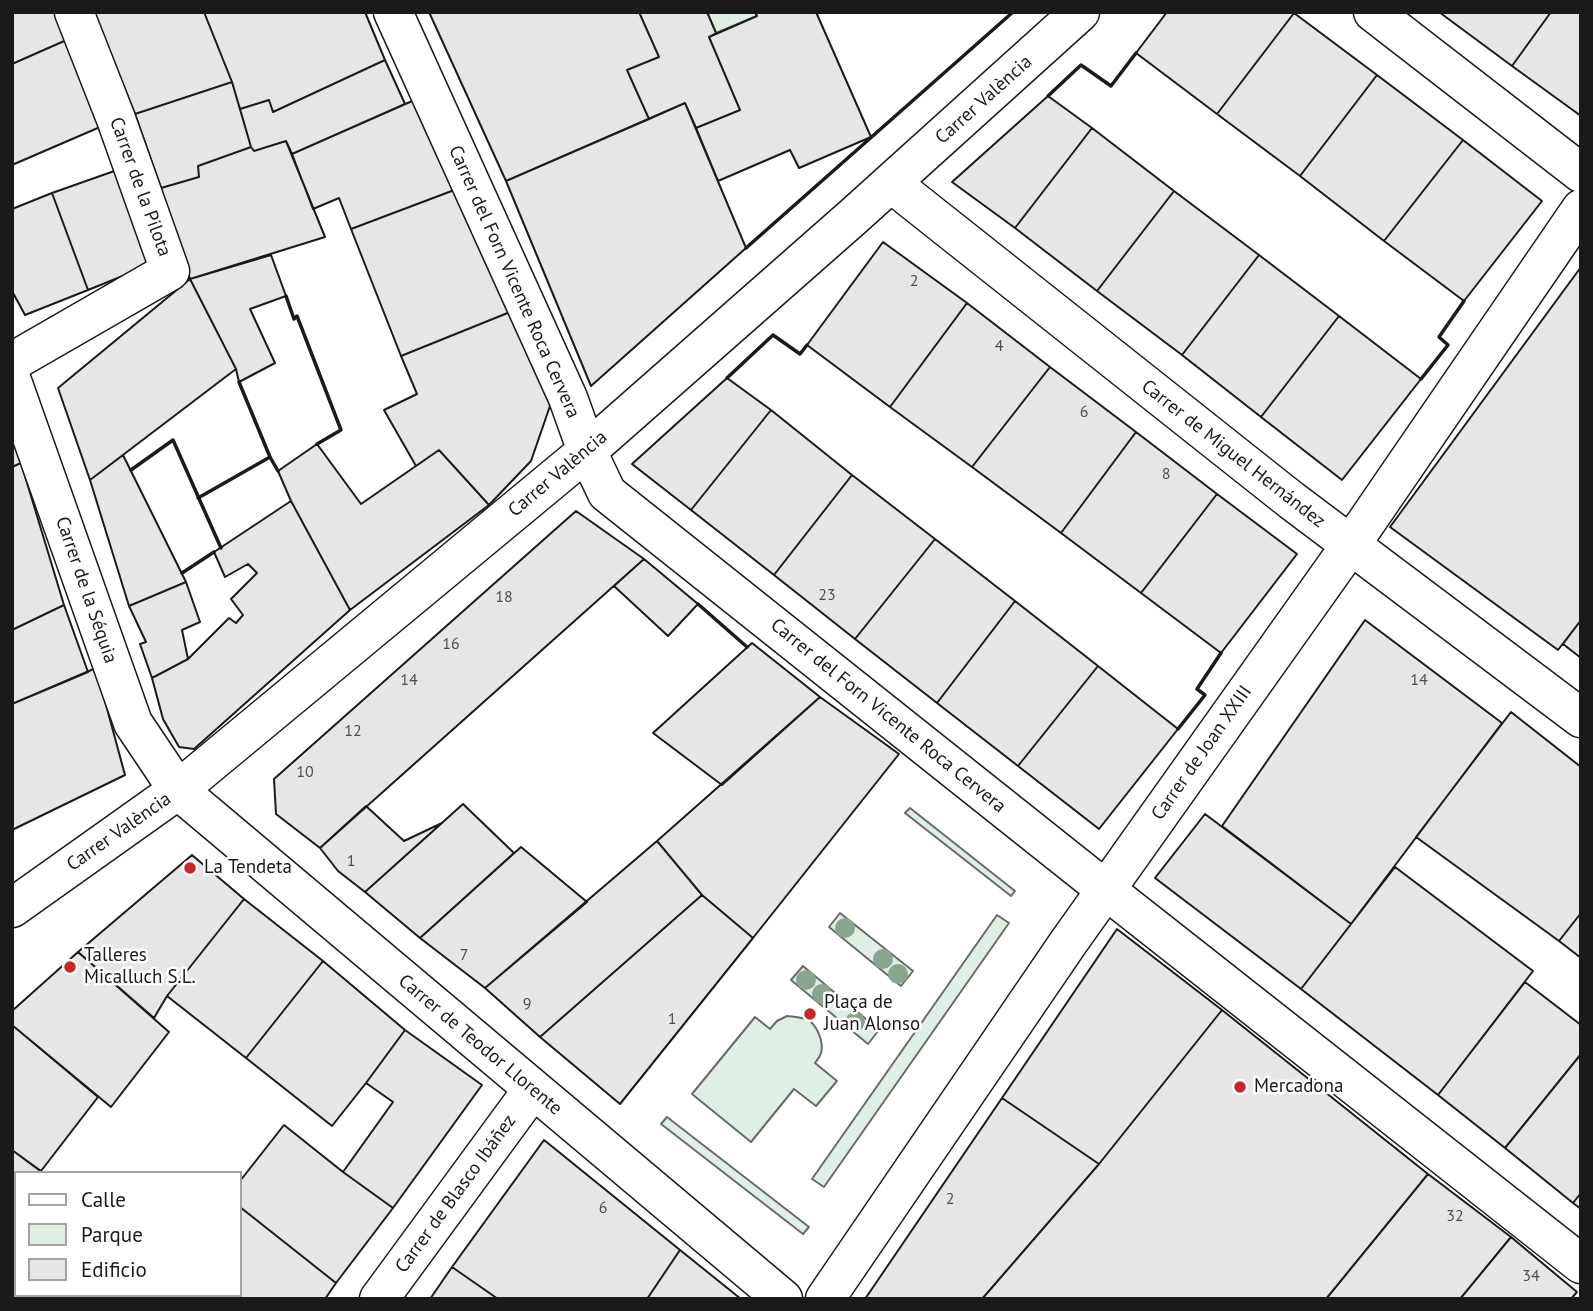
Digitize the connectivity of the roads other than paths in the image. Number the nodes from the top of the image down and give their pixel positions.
1 (74, 12) edge
2 (393, 12) edge
3 (1080, 12) edge
4 (1373, 12) edge
5 (1581, 173) edge
6 (891, 183) junction
7 (1581, 209) edge
8 (12, 362) edge
9 (12, 381) edge
10 (587, 451) junction
11 (1350, 545) junction
12 (1581, 718) edge
13 (178, 790) junction
14 (1106, 890) junction
15 (12, 908) edge
16 (533, 1089) junction
17 (1581, 1264) edge
18 (379, 1299) edge
19 (783, 1299) edge
20 (825, 1299) edge

1 - 8 street, Carrer de la Pilota
2 - 10 street, Carrer del Forn Vicente Roca Cervera
3 - 6 street, Carrer València
4 - 5 street
6 - 10 street, Carrer València
6 - 11 street, Carrer de Miguel Hernández
7 - 11 street, Carrer de Joan XXIII
9 - 13 street, Carrer de la Séquia
10 - 13 street, Carrer València
10 - 14 street, Carrer del Forn Vicente Roca Cervera
11 - 12 street, Carrer de Miguel Hernández
11 - 14 street, Carrer de Joan XXIII
13 - 15 street, Carrer València
13 - 16 street, Carrer de Teodor Llorente
14 - 17 street, Carrer del Forn Vicente Roca Cervera
14 - 20 street, Carrer de Joan XXIII
16 - 18 street, Carrer de Blasco Ibáñez
16 - 19 street, Carrer de Teodor Llorente

